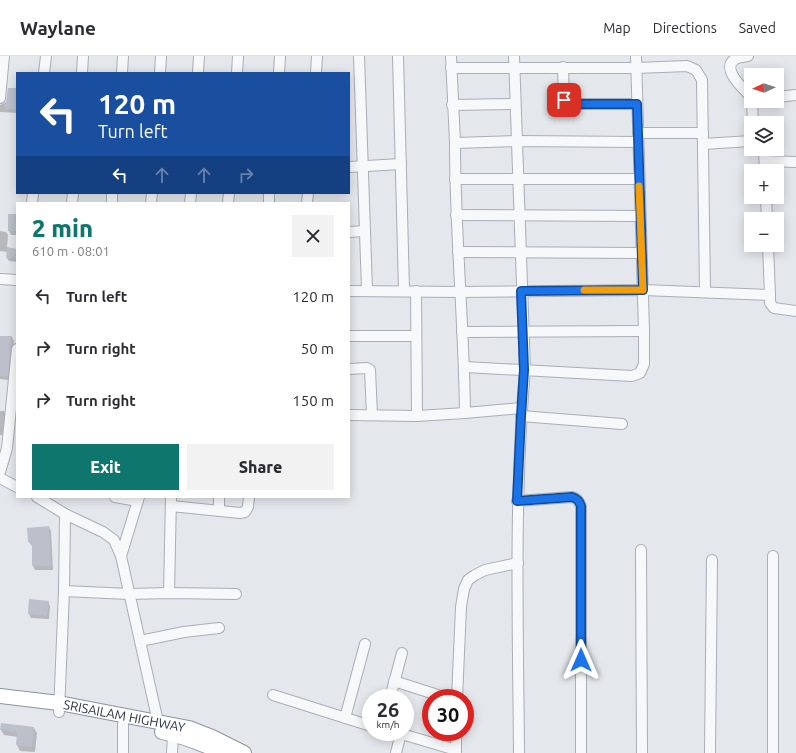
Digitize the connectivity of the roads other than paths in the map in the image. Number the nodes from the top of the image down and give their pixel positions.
1 (4, 56) edge
2 (46, 56) edge
3 (83, 56) edge
4 (123, 56) edge
5 (161, 56) edge
6 (199, 56) edge
7 (238, 56) edge
8 (280, 56) edge
9 (317, 56) edge
10 (358, 56) edge
11 (398, 56) edge
12 (451, 56) edge
13 (514, 56) edge
14 (636, 56) edge
15 (748, 56) edge
16 (514, 67) junction
17 (451, 68) junction
18 (564, 68) junction
19 (636, 68) junction
20 (44, 72) edge
21 (82, 72) edge
22 (122, 72) edge
23 (160, 72) edge
24 (198, 72) edge
25 (237, 72) edge
26 (279, 72) edge
27 (316, 72) edge
28 (1, 82) edge
29 (744, 89) edge
30 (796, 95) edge
31 (784, 96) edge
32 (0, 98) edge
33 (515, 104) junction
34 (637, 104) junction
35 (452, 105) junction
36 (702, 133) junction
37 (638, 137) junction
38 (517, 141) junction
39 (455, 142) junction
40 (744, 142) edge
41 (703, 144) junction
42 (796, 162) edge
43 (401, 164) junction
44 (780, 164) edge
45 (350, 167) edge
46 (362, 167) junction
47 (456, 179) junction
48 (518, 179) junction
49 (639, 179) junction
50 (456, 215) junction
51 (520, 216) junction
52 (640, 216) junction
53 (365, 231) junction
54 (350, 232) edge
55 (458, 252) junction
56 (520, 252) junction
57 (768, 252) edge
58 (642, 253) junction
59 (0, 279) edge
60 (16, 280) edge
61 (367, 290) junction
62 (404, 290) junction
63 (643, 290) junction
64 (350, 291) edge
65 (416, 291) junction
66 (521, 291) junction
67 (459, 292) junction
68 (705, 292) junction
69 (770, 295) junction
70 (796, 312) edge
71 (644, 331) junction
72 (462, 332) junction
73 (523, 332) junction
74 (350, 336) edge
75 (416, 336) junction
76 (16, 358) edge
77 (465, 367) junction
78 (350, 368) edge
79 (524, 370) junction
80 (521, 412) junction
81 (466, 413) junction
82 (350, 414) edge
83 (372, 415) junction
84 (416, 416) junction
85 (622, 424) dead end
86 (0, 472) edge
87 (0, 478) edge
88 (16, 486) edge
89 (126, 498) edge
90 (219, 498) edge
91 (249, 498) edge
92 (138, 499) edge
93 (50, 500) edge
94 (517, 501) junction
95 (171, 502) edge
96 (219, 511) junction
97 (66, 514) junction
98 (641, 550) dead end
99 (121, 556) junction
100 (774, 556) dead end
101 (712, 560) dead end
102 (518, 563) junction
103 (64, 591) junction
104 (169, 593) junction
105 (129, 594) junction
106 (236, 594) dead end
107 (219, 628) dead end
108 (140, 641) junction
109 (365, 644) dead end
110 (402, 653) dead end
111 (394, 681) junction
112 (392, 689) edge
113 (456, 689) edge
114 (422, 690) edge
115 (274, 695) dead end
116 (0, 696) edge
117 (0, 705) edge
118 (59, 707) junction
119 (345, 718) junction
120 (158, 722) junction
121 (362, 723) edge
122 (124, 724) junction
123 (173, 734) junction
124 (414, 738) edge
125 (397, 741) edge
126 (456, 751) edge
127 (123, 753) edge
128 (172, 753) edge
129 (222, 753) edge
130 (244, 753) edge
131 (396, 753) edge
132 (519, 753) edge
133 (581, 753) edge
134 (642, 753) edge
135 (710, 753) edge
136 (773, 753) edge

1 - 28 street
2 - 20 street
3 - 21 street
4 - 22 street
5 - 23 street
6 - 24 street
7 - 25 street
8 - 26 street
9 - 27 street
10 - 46 street
11 - 43 street
12 - 17 street
13 - 16 street
14 - 19 street
15 - 29 street
16 - 17 street
16 - 18 street
16 - 33 street
17 - 35 street
18 - 19 street
18 - 34 street
19 - 34 street
19 - 36 street
28 - 32 street
30 - 31 street
33 - 35 street
33 - 38 street
34 - 37 street
35 - 39 street
36 - 37 street
36 - 41 street
37 - 38 street
37 - 49 street
38 - 39 street
38 - 48 street
39 - 47 street
40 - 41 street
41 - 68 street
42 - 44 street
43 - 46 street
43 - 62 street
45 - 46 street
46 - 53 street
47 - 48 street
47 - 50 street
48 - 49 street
48 - 51 street
49 - 52 street
50 - 51 street
50 - 55 street
51 - 52 street
51 - 56 street
52 - 58 street
53 - 54 street
53 - 61 street
55 - 56 street
55 - 67 street
56 - 58 street
56 - 66 street
57 - 69 street
58 - 63 street
59 - 60 street
61 - 62 street
61 - 64 street
62 - 65 street
63 - 66 street
63 - 68 street
63 - 71 street
65 - 67 street
65 - 75 street
66 - 67 street
66 - 73 street
67 - 72 street
68 - 69 street
69 - 70 street
71 - 73 street
71 - 79 street
72 - 73 street
72 - 77 street
73 - 79 street
74 - 75 street
75 - 84 street
76 - 86 street
77 - 79 street
77 - 81 street
78 - 83 street
79 - 80 street
80 - 81 street
80 - 85 street
80 - 94 street
81 - 84 street
82 - 83 street
83 - 84 street
87 - 88 street
89 - 92 street
90 - 96 street
91 - 96 street
92 - 99 street
93 - 97 street
94 - 102 street
94 - 133 street
95 - 96 street
95 - 104 street
97 - 99 street
97 - 103 street
98 - 134 street
99 - 105 street
100 - 136 street
101 - 135 street
102 - 113 street
102 - 132 street
103 - 105 street
103 - 118 street
104 - 105 street
104 - 106 street
105 - 108 street
107 - 108 street
108 - 120 street
109 - 119 street
110 - 111 street
111 - 112 street
111 - 114 street
115 - 119 street
116 - 118 highway, SRISAILAM HIGHWAY
117 - 118 highway, SRISAILAM HIGHWAY
118 - 120 highway, SRISAILAM HIGHWAY
118 - 122 highway, SRISAILAM HIGHWAY
119 - 121 street
120 - 130 highway, SRISAILAM HIGHWAY
122 - 123 highway, SRISAILAM HIGHWAY
122 - 127 street
123 - 128 street
123 - 129 highway, SRISAILAM HIGHWAY
124 - 126 street
125 - 131 street

